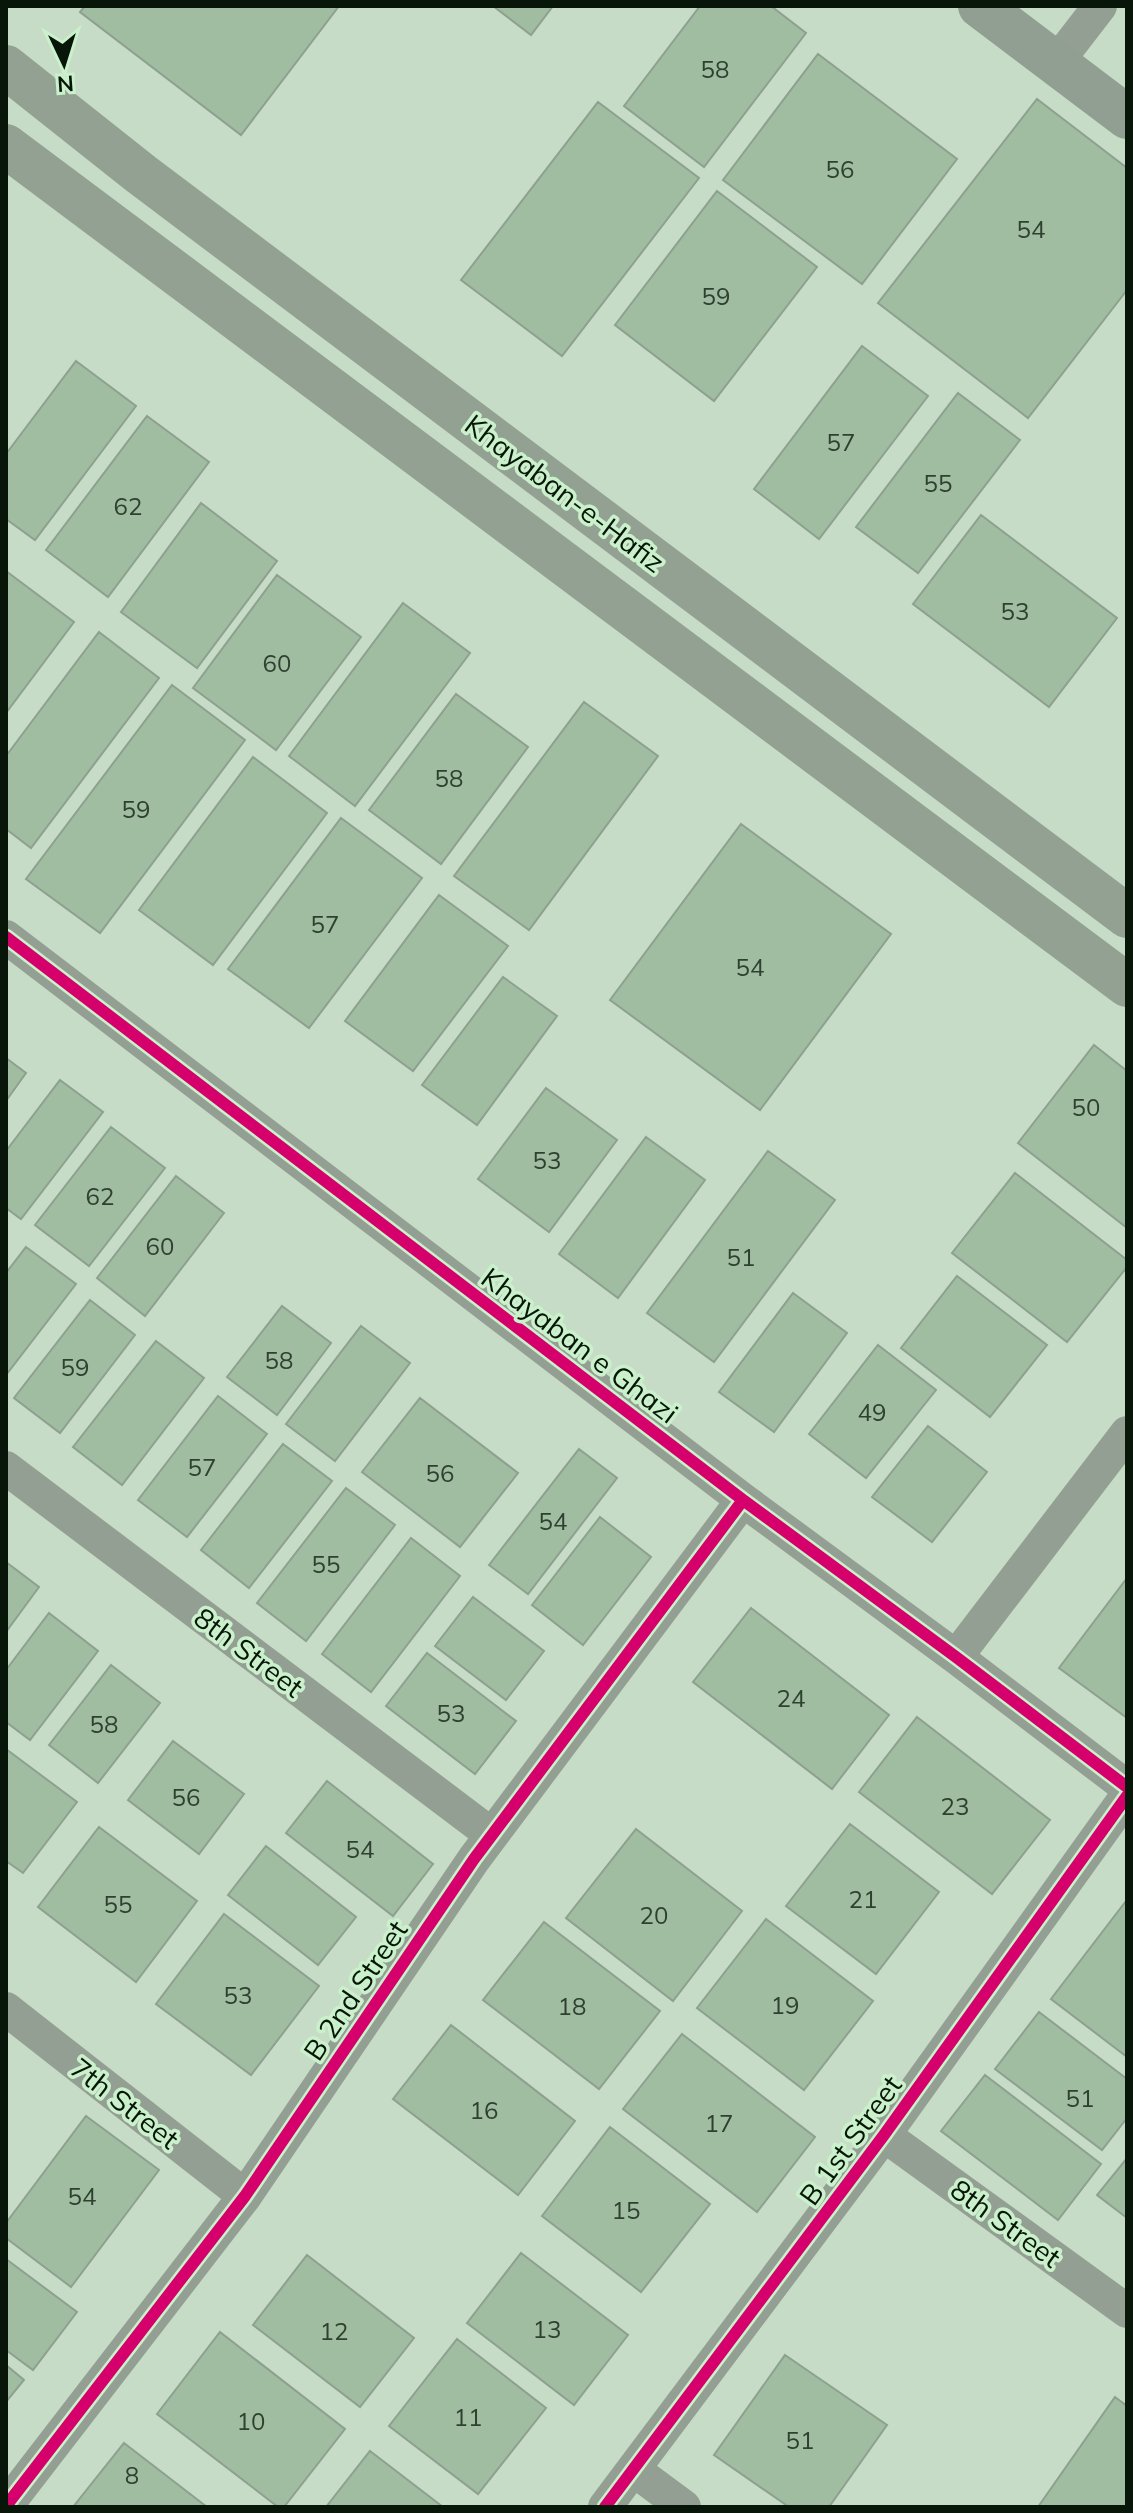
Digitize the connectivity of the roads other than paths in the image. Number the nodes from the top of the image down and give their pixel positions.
1 (980, 6) edge
2 (1100, 6) edge
3 (1056, 63) junction
4 (6, 67) edge
5 (1127, 117) edge
6 (6, 146) edge
7 (1127, 916) edge
8 (6, 937) edge
9 (1127, 985) edge
10 (1127, 1433) edge
11 (6, 1468) edge
12 (743, 1500) junction
13 (956, 1657) junction
14 (1127, 1787) edge
15 (1127, 1796) edge
16 (492, 1835) junction
17 (6, 2009) edge
18 (884, 2135) junction
19 (245, 2196) junction
20 (1127, 2311) edge
21 (634, 2470) junction
22 (6, 2506) edge
23 (605, 2507) edge
24 (684, 2507) edge

1 - 3 street
2 - 3 street
3 - 5 street
4 - 7 main road, Khayaban-e-Hafiz
6 - 9 main road, Khayaban-e-Hafiz
8 - 12 street, Khayaban e Ghazi
10 - 13 street
11 - 16 street, 8th Street
12 - 13 street, Khayaban e Ghazi
12 - 16 street, B 2nd Street
13 - 14 street, Khayaban e Ghazi
15 - 18 street, B 1st Street
16 - 19 street, B 2nd Street
17 - 19 street, 7th Street
18 - 20 street, 8th Street
18 - 21 street, B 1st Street
19 - 22 street, B 2nd Street
21 - 23 street, B 1st Street
21 - 24 street

